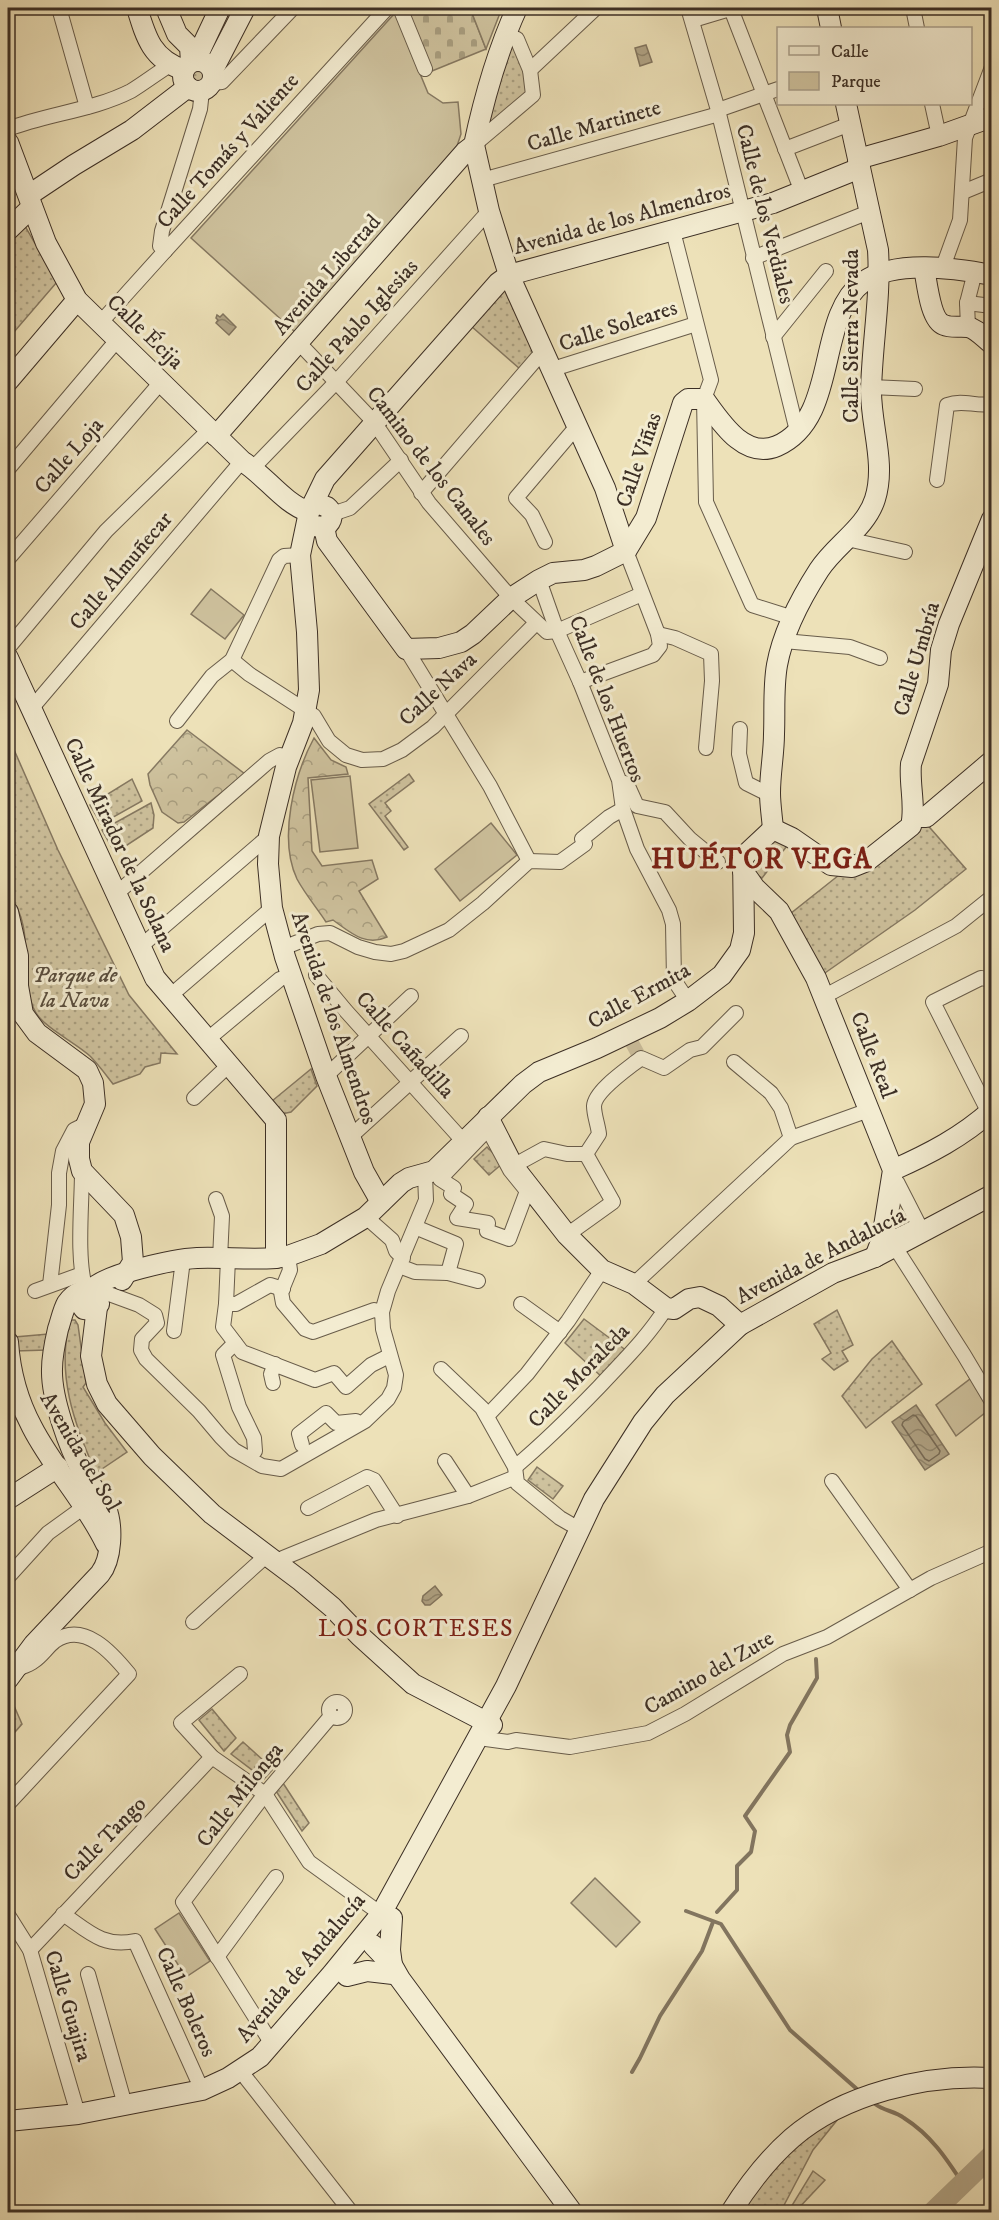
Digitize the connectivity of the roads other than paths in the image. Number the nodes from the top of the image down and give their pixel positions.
1 (59, 8) edge
2 (137, 8) edge
3 (166, 8) edge
4 (220, 8) edge
5 (245, 8) edge
6 (293, 8) edge
7 (387, 8) edge
8 (400, 8) edge
9 (517, 8) edge
10 (597, 8) edge
11 (732, 8) edge
12 (827, 8) edge
13 (913, 8) edge
14 (690, 14) edge
15 (831, 27) edge
16 (917, 27) edge
17 (505, 33) junction
18 (992, 67) edge
19 (425, 69) dead end
20 (530, 70) junction
21 (194, 73) junction
22 (777, 89) edge
23 (763, 94) junction
24 (846, 105) edge
25 (932, 105) edge
26 (87, 107) junction
27 (718, 112) junction
28 (992, 117) edge
29 (850, 124) junction
30 (970, 125) junction
31 (8, 129) edge
32 (939, 136) junction
33 (8, 142) edge
34 (474, 146) junction
35 (785, 149) junction
36 (859, 164) junction
37 (482, 180) junction
38 (992, 180) edge
39 (802, 192) junction
40 (963, 192) junction
41 (30, 201) junction
42 (489, 211) junction
43 (742, 212) junction
44 (869, 213) junction
45 (8, 230) edge
46 (673, 231) junction
47 (165, 251) junction
48 (753, 258) junction
49 (934, 267) junction
50 (826, 271) dead end
51 (880, 272) junction
52 (983, 274) edge
53 (510, 275) junction
54 (78, 300) junction
55 (967, 303) junction
56 (992, 306) edge
57 (101, 322) junction
58 (696, 324) junction
59 (968, 327) junction
60 (773, 337) junction
61 (118, 339) junction
62 (299, 344) junction
63 (992, 344) edge
64 (544, 350) junction
65 (553, 369) junction
66 (8, 381) edge
67 (162, 381) junction
68 (337, 381) junction
69 (872, 387) junction
70 (915, 389) dead end
71 (704, 399) junction
72 (992, 404) edge
73 (374, 422) junction
74 (578, 425) junction
75 (797, 431) junction
76 (213, 433) junction
77 (400, 460) junction
78 (248, 464) junction
79 (8, 469) edge
80 (938, 480) dead end
81 (421, 493) junction
82 (317, 516) junction
83 (992, 519) edge
84 (847, 539) junction
85 (545, 542) dead end
86 (626, 551) junction
87 (905, 552) dead end
88 (300, 555) junction
89 (8, 559) edge
90 (538, 579) junction
91 (642, 594) junction
92 (511, 598) junction
93 (793, 618) junction
94 (536, 623) junction
95 (557, 631) junction
96 (658, 634) junction
97 (784, 641) junction
98 (8, 648) edge
99 (406, 649) junction
100 (8, 658) edge
101 (880, 658) dead end
102 (232, 660) junction
103 (580, 682) junction
104 (31, 709) junction
105 (306, 712) junction
106 (447, 713) junction
107 (177, 721) dead end
108 (740, 729) dead end
109 (706, 748) dead end
110 (290, 757) junction
111 (992, 761) edge
112 (618, 778) junction
113 (770, 795) junction
114 (623, 809) junction
115 (914, 817) junction
116 (773, 829) junction
117 (269, 836) junction
118 (529, 861) junction
119 (718, 862) dead end
120 (749, 891) junction
121 (116, 894) junction
122 (992, 897) edge
123 (272, 908) junction
124 (8, 912) edge
125 (140, 947) junction
126 (283, 948) junction
127 (12, 951) edge
128 (291, 975) junction
129 (316, 975) dead end
130 (992, 980) edge
131 (170, 996) junction
132 (411, 996) dead end
133 (825, 996) junction
134 (688, 1001) junction
135 (736, 1013) dead end
136 (368, 1035) junction
137 (461, 1036) dead end
138 (208, 1039) junction
139 (734, 1062) dead end
140 (230, 1064) junction
141 (326, 1076) junction
142 (409, 1082) junction
143 (194, 1098) dead end
144 (869, 1110) junction
145 (990, 1111) edge
146 (89, 1123) junction
147 (488, 1123) junction
148 (349, 1138) junction
149 (791, 1138) junction
150 (464, 1142) junction
151 (586, 1154) junction
152 (513, 1166) junction
153 (892, 1170) junction
154 (82, 1171) junction
155 (425, 1175) junction
156 (992, 1195) edge
157 (216, 1199) dead end
158 (381, 1202) junction
159 (366, 1217) junction
160 (415, 1227) junction
161 (567, 1235) junction
162 (890, 1243) junction
163 (282, 1257) junction
164 (875, 1257) junction
165 (224, 1259) junction
166 (183, 1260) junction
167 (401, 1262) junction
168 (602, 1270) junction
169 (126, 1273) junction
170 (448, 1273) junction
171 (478, 1281) dead end
172 (634, 1284) junction
173 (50, 1285) junction
174 (283, 1289) junction
175 (35, 1291) dead end
176 (91, 1297) junction
177 (226, 1304) junction
178 (521, 1304) dead end
179 (666, 1308) junction
180 (382, 1312) junction
181 (740, 1324) junction
182 (174, 1331) dead end
183 (560, 1332) junction
184 (8, 1342) edge
185 (236, 1343) junction
186 (389, 1356) junction
187 (275, 1364) junction
188 (441, 1369) dead end
189 (273, 1383) dead end
190 (14, 1401) edge
191 (992, 1402) edge
192 (487, 1416) junction
193 (364, 1421) junction
194 (302, 1445) dead end
195 (255, 1451) dead end
196 (445, 1461) dead end
197 (58, 1467) junction
198 (515, 1472) junction
199 (832, 1481) dead end
200 (468, 1496) junction
201 (8, 1499) edge
202 (84, 1507) junction
203 (308, 1508) dead end
204 (397, 1516) junction
205 (579, 1529) junction
206 (109, 1549) junction
207 (992, 1551) edge
208 (273, 1559) junction
209 (8, 1577) edge
210 (910, 1590) junction
211 (192, 1622) dead end
212 (240, 1674) dead end
213 (11, 1675) edge
214 (331, 1716) dead end
215 (485, 1726) junction
216 (212, 1757) junction
217 (265, 1794) junction
218 (8, 1804) edge
219 (422, 1852) junction
220 (276, 1877) dead end
221 (63, 1914) junction
222 (8, 1915) edge
223 (386, 1916) junction
224 (373, 1945) junction
225 (30, 1950) junction
226 (217, 1957) junction
227 (395, 1972) junction
228 (88, 1974) dead end
229 (347, 1976) junction
230 (296, 2016) junction
231 (272, 2051) junction
232 (246, 2078) junction
233 (992, 2078) edge
234 (202, 2090) junction
235 (124, 2105) junction
236 (166, 2109) junction
237 (78, 2114) junction
238 (8, 2121) edge
239 (351, 2212) edge
240 (572, 2212) edge
241 (731, 2212) edge

1 - 26 street
2 - 21 street
3 - 21 street
4 - 21 street
5 - 21 street
6 - 21 street
7 - 47 street, Calle Tomás y Valiente
8 - 19 street
9 - 17 street
10 - 20 street
11 - 14 street
11 - 23 street
12 - 15 street
13 - 16 street
14 - 27 street, Calle de los Verdiales
17 - 20 street, Avenida Libertad
17 - 34 street
18 - 30 street
20 - 34 street, Avenida Libertad
21 - 26 street
21 - 41 street
21 - 47 street, Calle Tomás y Valiente
22 - 23 street, Calle Martinete
23 - 27 street, Calle Martinete
23 - 35 street
24 - 29 street, Calle Sierra Nevada
25 - 32 street
26 - 31 street
27 - 37 street, Calle Martinete
27 - 43 street, Calle de los Verdiales
28 - 30 street, Avenida de los Almendros
29 - 35 street
29 - 36 street, Calle Sierra Nevada
30 - 32 street, Avenida de los Almendros
30 - 40 street
32 - 36 street, Avenida de los Almendros
33 - 41 street, Calle Écija
34 - 37 street
34 - 62 street, Avenida Libertad
35 - 39 street
36 - 39 street, Avenida de los Almendros
36 - 44 street, Calle Sierra Nevada
37 - 42 street
38 - 40 street
39 - 43 street, Avenida de los Almendros
40 - 49 street
41 - 45 street
41 - 54 street, Calle Écija
42 - 53 street
42 - 68 street, Calle Pablo Iglesias
43 - 46 street, Avenida de los Almendros
43 - 48 street, Calle de los Verdiales
44 - 48 street
44 - 51 street, Calle Sierra Nevada
46 - 53 street, Avenida de los Almendros
46 - 58 street
47 - 57 street
48 - 60 street, Calle de los Verdiales
49 - 51 street
49 - 52 street
49 - 59 street
50 - 60 street
51 - 69 street, Calle Sierra Nevada
51 - 75 street
52 - 55 street
53 - 64 street
53 - 73 street, Avenida de los Almendros
54 - 57 street, Calle Écija
54 - 66 street
55 - 56 street
55 - 59 street
57 - 61 street, Calle Écija
58 - 65 street, Calle Soleares
58 - 71 street
59 - 63 street
60 - 75 street, Calle de los Verdiales
61 - 67 street, Calle Écija
61 - 79 street
62 - 68 street, Camino de los Canales
62 - 76 street, Avenida Libertad
64 - 65 street
64 - 81 street, Calle Soleares
65 - 74 street
67 - 76 street, Calle Écija
67 - 89 street, Calle Loja
68 - 73 street, Camino de los Canales
68 - 78 street, Calle Pablo Iglesias
69 - 70 street
69 - 84 street, Calle Sierra Nevada
71 - 75 street
71 - 86 street, Calle Viñas
71 - 93 street
72 - 80 street
73 - 77 street, Camino de los Canales
73 - 82 street, Avenida de los Almendros
74 - 85 street
74 - 86 street
76 - 78 street, Calle Écija
76 - 98 street, Avenida Libertad
77 - 81 street, Camino de los Canales
77 - 82 street
78 - 82 street, Calle Écija
78 - 104 street, Calle Almuñecar
81 - 92 street, Camino de los Canales
82 - 88 street, Avenida de los Almendros
82 - 99 street
83 - 115 street, Calle Umbría
84 - 87 street
84 - 93 street, Calle Sierra Nevada
86 - 90 street
86 - 91 street
88 - 102 street
88 - 105 street, Avenida de los Almendros
90 - 92 street
90 - 95 street, Calle de los Huertos
91 - 95 street
91 - 96 street
92 - 94 street, Camino de los Canales
92 - 99 street
93 - 97 street, Calle Sierra Nevada
94 - 95 street, Camino de los Canales
94 - 106 street, Calle Nava
95 - 103 street, Calle de los Huertos
96 - 103 street
96 - 109 street
97 - 101 street
97 - 113 street, Calle Sierra Nevada
99 - 106 street
100 - 104 street, Calle Mirador de la Solana
102 - 105 street, Calle Nava
102 - 107 street
103 - 112 street, Calle de los Huertos
104 - 121 street, Calle Mirador de la Solana
105 - 106 street, Calle Nava
105 - 110 street, Avenida de los Almendros
106 - 118 street
108 - 113 street
110 - 117 street, Avenida de los Almendros
110 - 121 street
111 - 115 street
112 - 114 street, Calle de los Huertos
112 - 119 street
113 - 116 street, Calle Sierra Nevada
114 - 118 street
114 - 134 street, Calle de los Huertos
115 - 116 street
116 - 120 street, Calle Real
117 - 123 street, Avenida de los Almendros
117 - 125 street
118 - 126 street
120 - 133 street, Calle Real
120 - 134 street, Calle Ermita
121 - 125 street, Calle Mirador de la Solana
122 - 133 street
123 - 126 street, Avenida de los Almendros
123 - 131 street
124 - 127 street
125 - 131 street, Calle Mirador de la Solana
126 - 128 street, Avenida de los Almendros
127 - 146 street
128 - 138 street
128 - 141 street, Avenida de los Almendros
129 - 136 street, Calle Cañadilla
130 - 145 street
131 - 138 street, Calle Mirador de la Solana
132 - 136 street
133 - 144 street, Calle Real
134 - 147 street, Calle Ermita
135 - 151 street
136 - 141 street
136 - 142 street, Calle Cañadilla
137 - 142 street
138 - 140 street, Calle Mirador de la Solana
139 - 149 street
140 - 143 street
140 - 163 street, Calle Mirador de la Solana
141 - 148 street, Avenida de los Almendros
142 - 148 street
142 - 150 street, Calle Cañadilla
144 - 149 street
144 - 153 street, Calle Real
145 - 153 street
146 - 154 street
146 - 173 street
147 - 147 street
147 - 150 street, Calle Ermita
147 - 152 street
148 - 158 street, Avenida de los Almendros
149 - 172 street
150 - 155 street, Calle Ermita
151 - 152 street
151 - 161 street
152 - 161 street
153 - 164 street, Calle Real
154 - 169 street
154 - 176 street
155 - 158 street, Calle Ermita
155 - 160 street
156 - 162 street, Avenida de Andalucía
157 - 165 street
158 - 159 street, Calle Ermita
159 - 163 street, Calle Ermita
159 - 167 street
160 - 167 street
160 - 170 street
161 - 168 street
162 - 164 street, Avenida de Andalucía
162 - 191 street
163 - 165 street, Calle Ermita
163 - 174 street
164 - 181 street, Avenida de Andalucía
165 - 166 street, Calle Ermita
165 - 177 street
166 - 169 street, Calle Ermita
166 - 182 street
167 - 170 street
167 - 180 street
168 - 172 street
168 - 183 street
169 - 176 street, Calle Ermita
170 - 171 street
172 - 179 street
173 - 175 street
173 - 176 street
174 - 177 street
174 - 180 street
176 - 193 street
176 - 206 street, Calle Ermita
176 - 208 street
177 - 185 street
178 - 183 street
179 - 181 street
179 - 198 street, Calle Moraleda
180 - 186 street
181 - 205 street, Avenida de Andalucía
183 - 192 street
184 - 190 street, Avenida del Sol
185 - 187 street
185 - 195 street
186 - 187 street
186 - 193 street
187 - 189 street
188 - 192 street
190 - 197 street, Avenida del Sol
192 - 198 street
193 - 194 street
196 - 200 street
197 - 201 street
197 - 202 street, Avenida del Sol
198 - 200 street, Calle Moraleda
198 - 205 street
199 - 210 street
200 - 204 street, Calle Moraleda
202 - 206 street, Avenida del Sol
202 - 209 street
203 - 204 street
204 - 208 street, Calle Moraleda
205 - 215 street, Avenida de Andalucía
206 - 213 street
207 - 210 street, Camino del Zute
208 - 211 street, Calle Moraleda
208 - 215 street
210 - 215 street, Camino del Zute
212 - 216 street
213 - 218 street
214 - 217 street, Calle Milonga
215 - 219 street, Avenida de Andalucía
215 - 219 street, Avenida de Andalucía
216 - 217 street
216 - 221 street, Calle Tango
217 - 223 street
217 - 226 street, Calle Milonga
219 - 223 street, Avenida de Andalucía
220 - 226 street
221 - 225 street, Calle Tango
221 - 234 street, Calle Boleros
222 - 225 street, Calle Guajira
223 - 224 street, Avenida de Andalucía
223 - 227 street
223 - 230 street, Avenida de Andalucía
224 - 227 street
224 - 229 street, Avenida de Andalucía
224 - 230 street
225 - 237 street, Calle Guajira
226 - 231 street
227 - 229 street
227 - 240 street
228 - 235 street
229 - 231 street, Avenida de Andalucía
230 - 231 street, Avenida de Andalucía
231 - 232 street, Avenida de Andalucía
231 - 234 street, Avenida de Andalucía
232 - 236 street, Avenida de Andalucía
232 - 239 street
233 - 241 street
234 - 235 street, Avenida de Andalucía
234 - 236 street
235 - 237 street, Avenida de Andalucía
236 - 237 street, Avenida de Andalucía
237 - 238 street, Avenida de Andalucía

